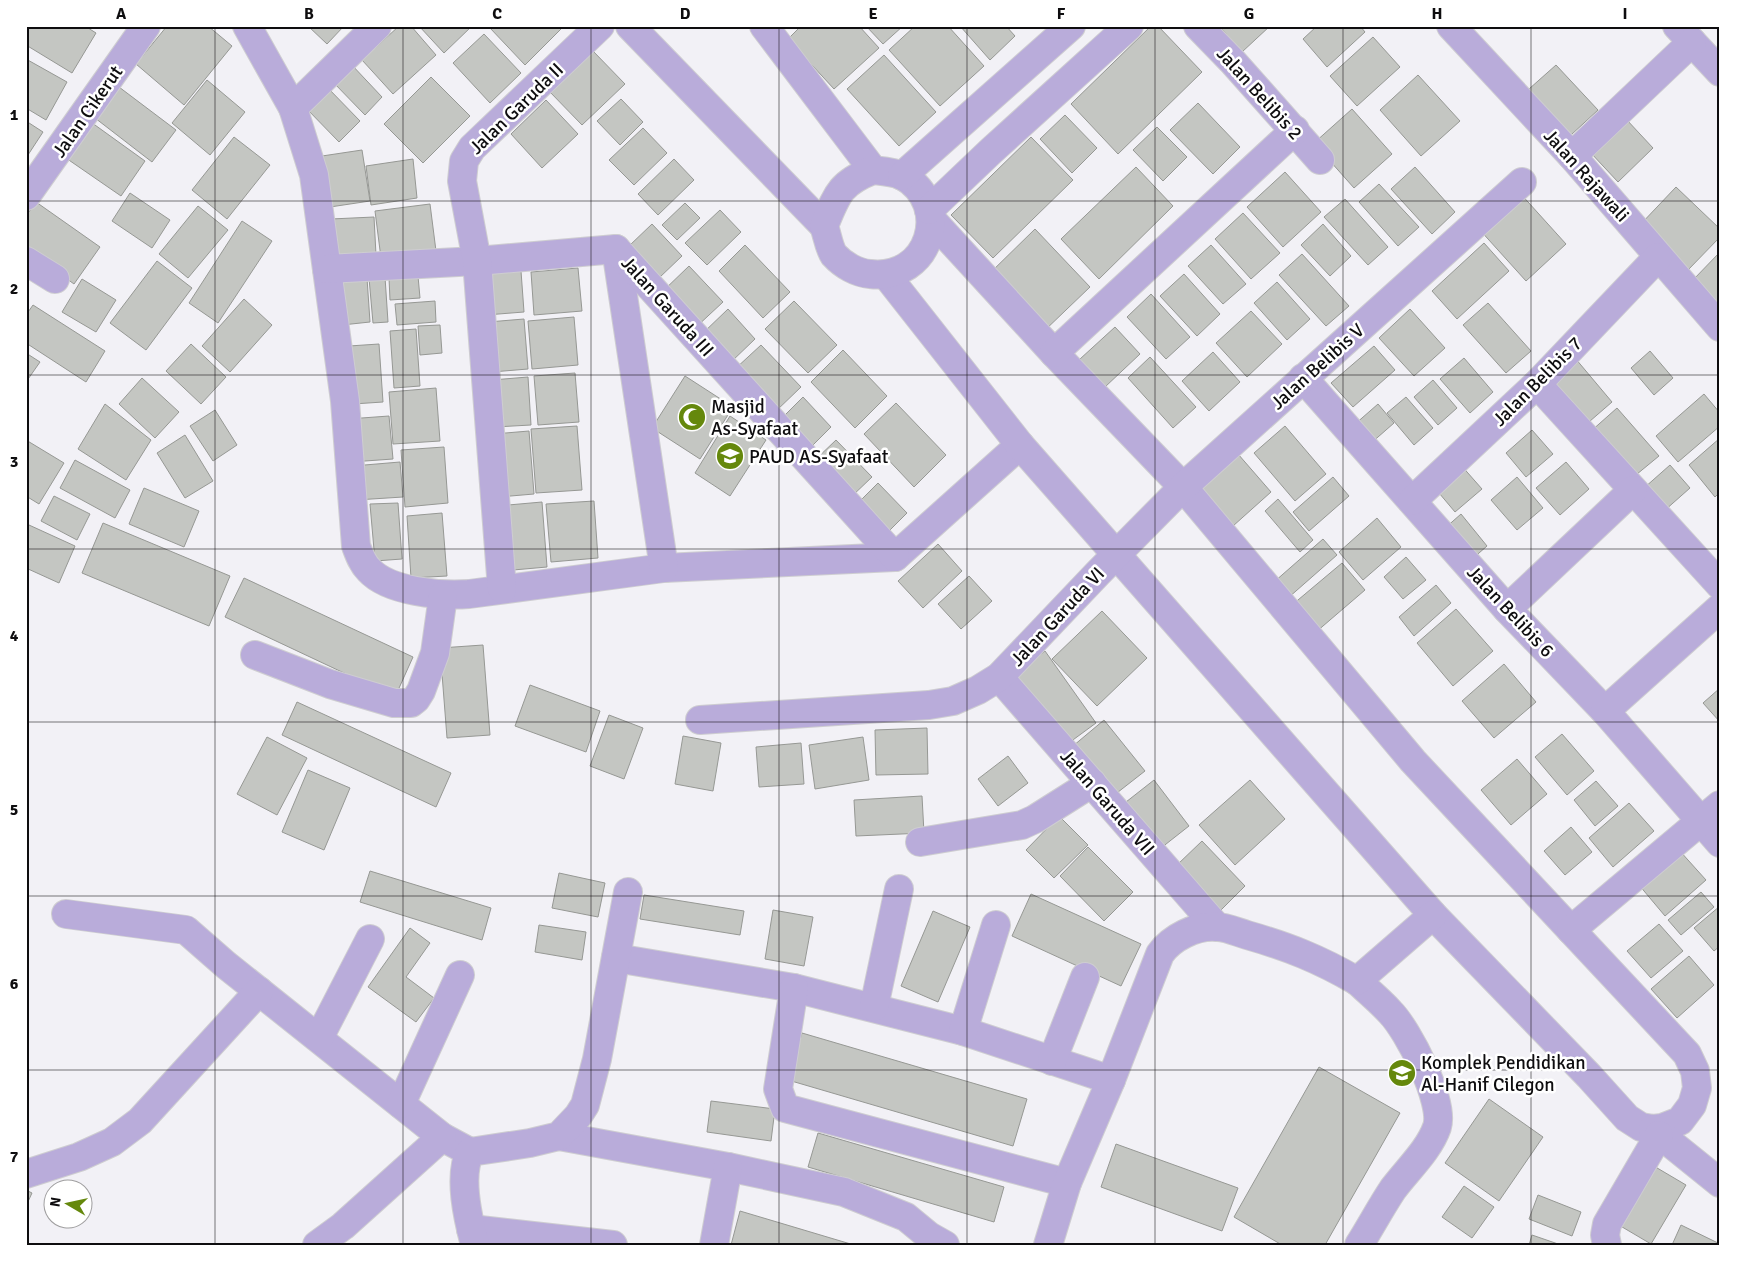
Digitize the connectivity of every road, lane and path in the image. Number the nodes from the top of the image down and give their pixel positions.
1 (146, 26) edge
2 (247, 26) edge
3 (377, 26) edge
4 (600, 26) edge
5 (630, 26) edge
6 (1071, 26) edge
7 (1129, 26) edge
8 (1198, 26) edge
9 (1451, 26) edge
10 (770, 28) edge
11 (1685, 34) edge
12 (1720, 72) edge
13 (293, 108) junction
14 (1295, 130) junction
15 (1572, 156) junction
16 (1320, 160) dead end
17 (873, 170) junction
18 (902, 176) junction
19 (1522, 182) dead end
20 (26, 196) edge
21 (930, 215) junction
22 (824, 226) junction
23 (616, 249) junction
24 (1658, 257) junction
25 (26, 261) edge
26 (478, 262) junction
27 (327, 269) junction
28 (887, 276) junction
29 (55, 279) dead end
30 (1720, 327) edge
31 (1054, 353) junction
32 (1303, 378) junction
33 (1537, 384) junction
34 (1020, 445) junction
35 (1183, 487) junction
36 (1633, 490) junction
37 (1412, 501) junction
38 (1116, 554) junction
39 (895, 557) junction
40 (664, 568) junction
41 (1720, 585) edge
42 (502, 589) junction
43 (443, 596) junction
44 (1720, 608) edge
45 (1508, 609) junction
46 (255, 655) dead end
47 (999, 678) junction
48 (1605, 711) junction
49 (700, 720) dead end
50 (1092, 782) junction
51 (1710, 813) edge
52 (920, 842) dead end
53 (1720, 842) edge
54 (899, 889) dead end
55 (628, 892) dead end
56 (66, 914) dead end
57 (1433, 915) junction
58 (996, 925) dead end
59 (1216, 926) junction
60 (1571, 930) junction
61 (370, 939) dead end
62 (616, 958) junction
63 (460, 975) dead end
64 (1085, 977) dead end
65 (1357, 981) junction
66 (794, 988) junction
67 (259, 991) junction
68 (874, 1008) junction
69 (963, 1031) junction
70 (319, 1038) junction
71 (1052, 1061) junction
72 (1695, 1071) junction
73 (1111, 1080) junction
74 (1720, 1092) edge
75 (401, 1104) junction
76 (1656, 1132) junction
77 (558, 1136) junction
78 (442, 1137) junction
79 (470, 1152) junction
80 (728, 1167) junction
81 (26, 1174) edge
82 (1067, 1183) junction
83 (1720, 1183) edge
84 (472, 1237) edge
85 (317, 1245) edge
86 (613, 1245) edge
87 (714, 1245) edge
88 (945, 1245) edge
89 (1048, 1245) edge
90 (1359, 1245) edge
91 (1607, 1245) edge

1 - 20 street, Jalan Cikerut
2 - 13 street
3 - 13 street
4 - 26 street, Jalan Garuda II
5 - 22 street
6 - 18 street
7 - 21 street
8 - 14 street, Jalan Belibis 2
9 - 15 street, Jalan Rajawali
10 - 17 street
11 - 12 street
11 - 15 street
13 - 27 street
14 - 16 street, Jalan Belibis 2
14 - 31 street
15 - 24 street, Jalan Rajawali
17 - 18 street
17 - 22 street
18 - 21 street
19 - 32 street, Jalan Belibis V
21 - 28 street
21 - 31 street
22 - 28 street
23 - 26 street, Jalan Garuda III
23 - 39 street, Jalan Garuda III
23 - 40 street
24 - 30 street, Jalan Rajawali
24 - 33 street, Jalan Belibis 7
25 - 29 street
26 - 27 street, Jalan Garuda III
26 - 42 street, Jalan Garuda II
27 - 43 street
28 - 34 street
31 - 35 street
32 - 35 street, Jalan Belibis V
32 - 37 street, Jalan Belibis 6
33 - 36 street
33 - 37 street, Jalan Belibis 7
34 - 38 street
34 - 39 street
35 - 38 street, Jalan Belibis V
35 - 60 street
36 - 41 street
36 - 45 street
37 - 45 street, Jalan Belibis 6
38 - 47 street, Jalan Garuda VI
38 - 57 street
39 - 40 street
40 - 42 street
42 - 43 street
43 - 46 street
44 - 48 street
45 - 48 street, Jalan Belibis 6
47 - 49 street
47 - 50 street, Jalan Garuda VII
48 - 51 street, Jalan Belibis 6
50 - 52 street
50 - 59 street, Jalan Garuda VII
51 - 53 street, Jalan Belibis 6
51 - 60 street
54 - 68 street
55 - 62 street
56 - 67 street
57 - 65 street
57 - 76 street
58 - 69 street
59 - 65 street
59 - 73 street
60 - 72 street
61 - 70 street
62 - 66 street
62 - 77 street
63 - 75 street
64 - 71 street
65 - 90 street
66 - 68 street
66 - 82 street
67 - 70 street
67 - 81 street
68 - 69 street
69 - 71 street
70 - 75 street
71 - 73 street
72 - 74 street
72 - 76 street
73 - 82 street
75 - 78 street
76 - 83 street
76 - 91 street
77 - 79 street
77 - 80 street
78 - 79 street
78 - 85 street
79 - 84 street
80 - 87 street
80 - 88 street
82 - 89 street
84 - 86 street

